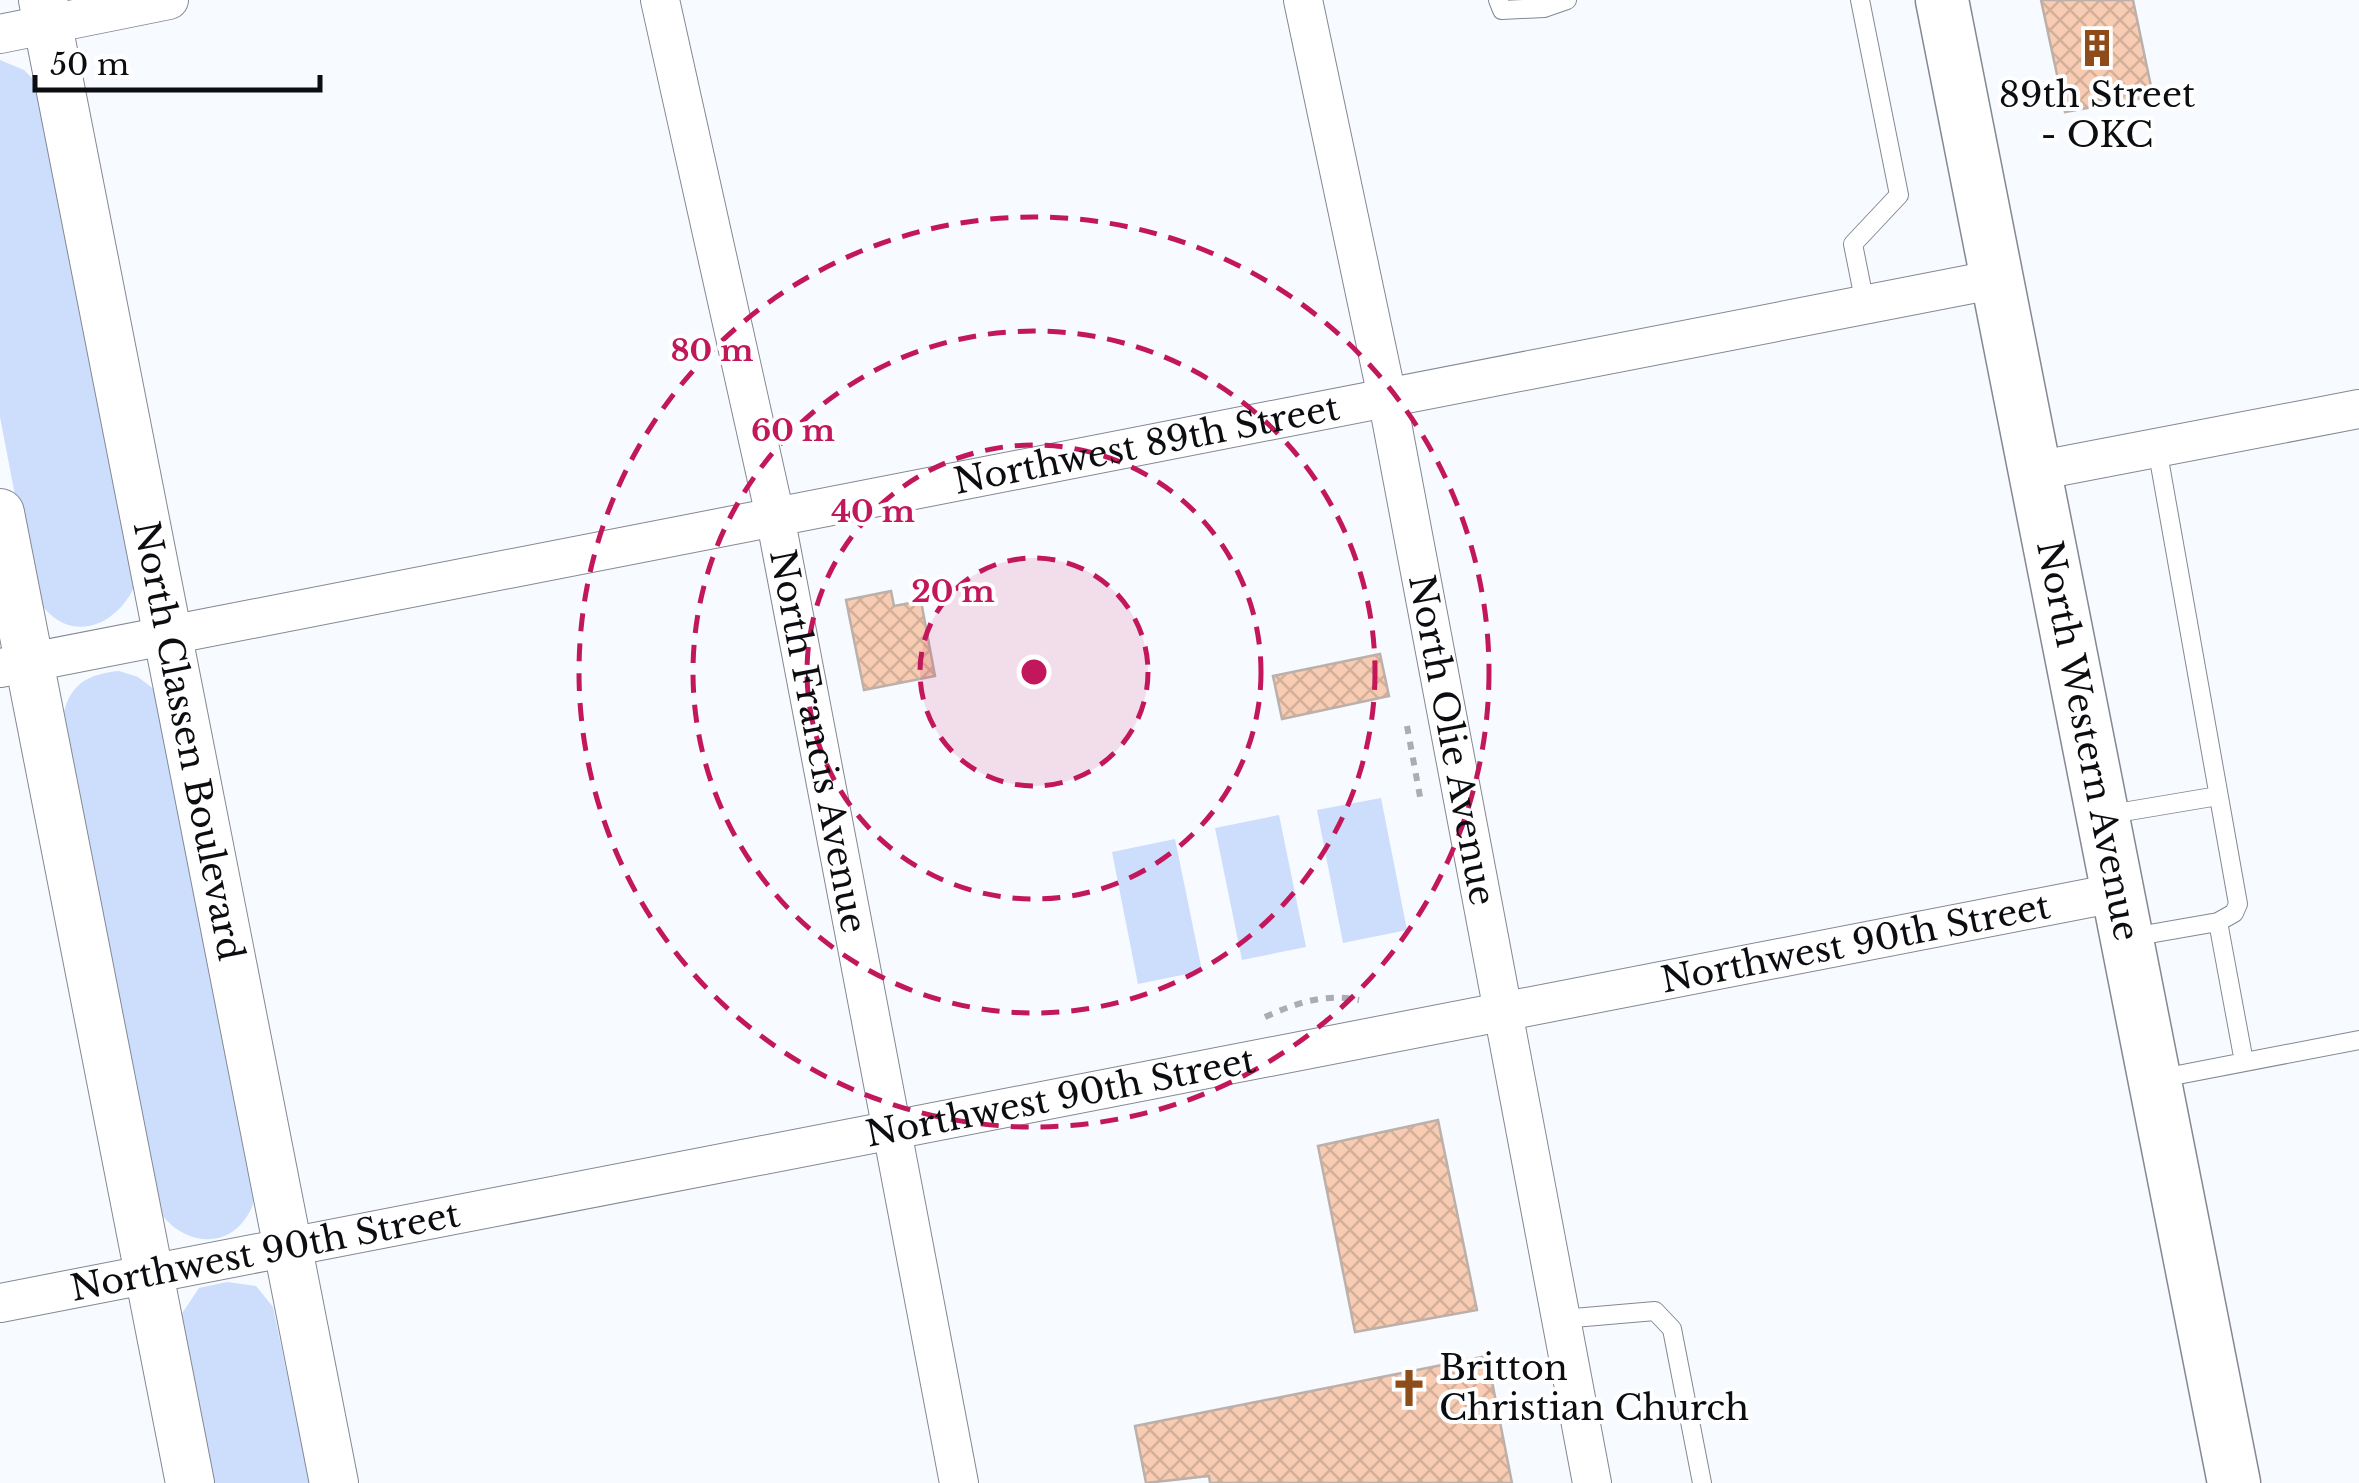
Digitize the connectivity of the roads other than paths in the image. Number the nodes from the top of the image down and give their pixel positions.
1 (170, 0) edge
2 (660, 0) edge
3 (1303, 0) edge
4 (1498, 0) edge
5 (1567, 0) edge
6 (1860, 0) edge
7 (1942, 0) edge
8 (46, 12) edge
9 (0, 34) edge
10 (1997, 280) junction
11 (1865, 304) junction
12 (1387, 397) junction
13 (2359, 409) edge
14 (2156, 448) junction
15 (2036, 470) junction
16 (0, 513) edge
17 (775, 516) junction
18 (168, 634) junction
19 (15, 665) edge
20 (2218, 796) junction
21 (2104, 815) junction
22 (2124, 915) junction
23 (2218, 922) junction
24 (1505, 1012) junction
25 (2359, 1040) edge
26 (2244, 1062) junction
27 (2156, 1079) junction
28 (890, 1130) junction
29 (287, 1247) junction
30 (149, 1276) junction
31 (0, 1302) edge
32 (1562, 1318) junction
33 (190, 1483) edge
34 (334, 1483) edge
35 (959, 1483) edge
36 (1592, 1483) edge
37 (1702, 1483) edge
38 (2234, 1483) edge

1 - 8 street
2 - 17 street, North Francis Avenue
3 - 12 street, North Olie Avenue
4 - 5 lane
6 - 11 lane
7 - 10 main road, North Western Avenue
8 - 9 street
8 - 18 street, North Classen Boulevard
10 - 11 street, Northwest 89th Street
10 - 15 main road, North Western Avenue
11 - 12 street, Northwest 89th Street
12 - 17 street, Northwest 89th Street
12 - 24 street, North Olie Avenue
13 - 14 street
14 - 15 street
14 - 20 lane
15 - 21 main road, North Western Avenue
16 - 19 street
17 - 18 street, Northwest 89th Street
17 - 28 street, North Francis Avenue
18 - 19 street, Northwest 89th Street
18 - 29 street, North Classen Boulevard
19 - 30 street
20 - 21 lane
20 - 23 lane
21 - 22 main road, North Western Avenue
22 - 23 lane
22 - 24 street, Northwest 90th Street
22 - 27 main road, North Western Avenue
23 - 26 lane
24 - 28 street, Northwest 90th Street
24 - 32 street, North Olie Avenue
25 - 26 lane
26 - 27 lane
27 - 38 main road, North Western Avenue
28 - 29 street, Northwest 90th Street
28 - 35 street, North Francis Avenue
29 - 30 street, Northwest 90th Street
29 - 34 street, North Classen Boulevard
30 - 31 street, Northwest 90th Street
30 - 33 street
32 - 36 street, North Olie Avenue
32 - 37 lane

